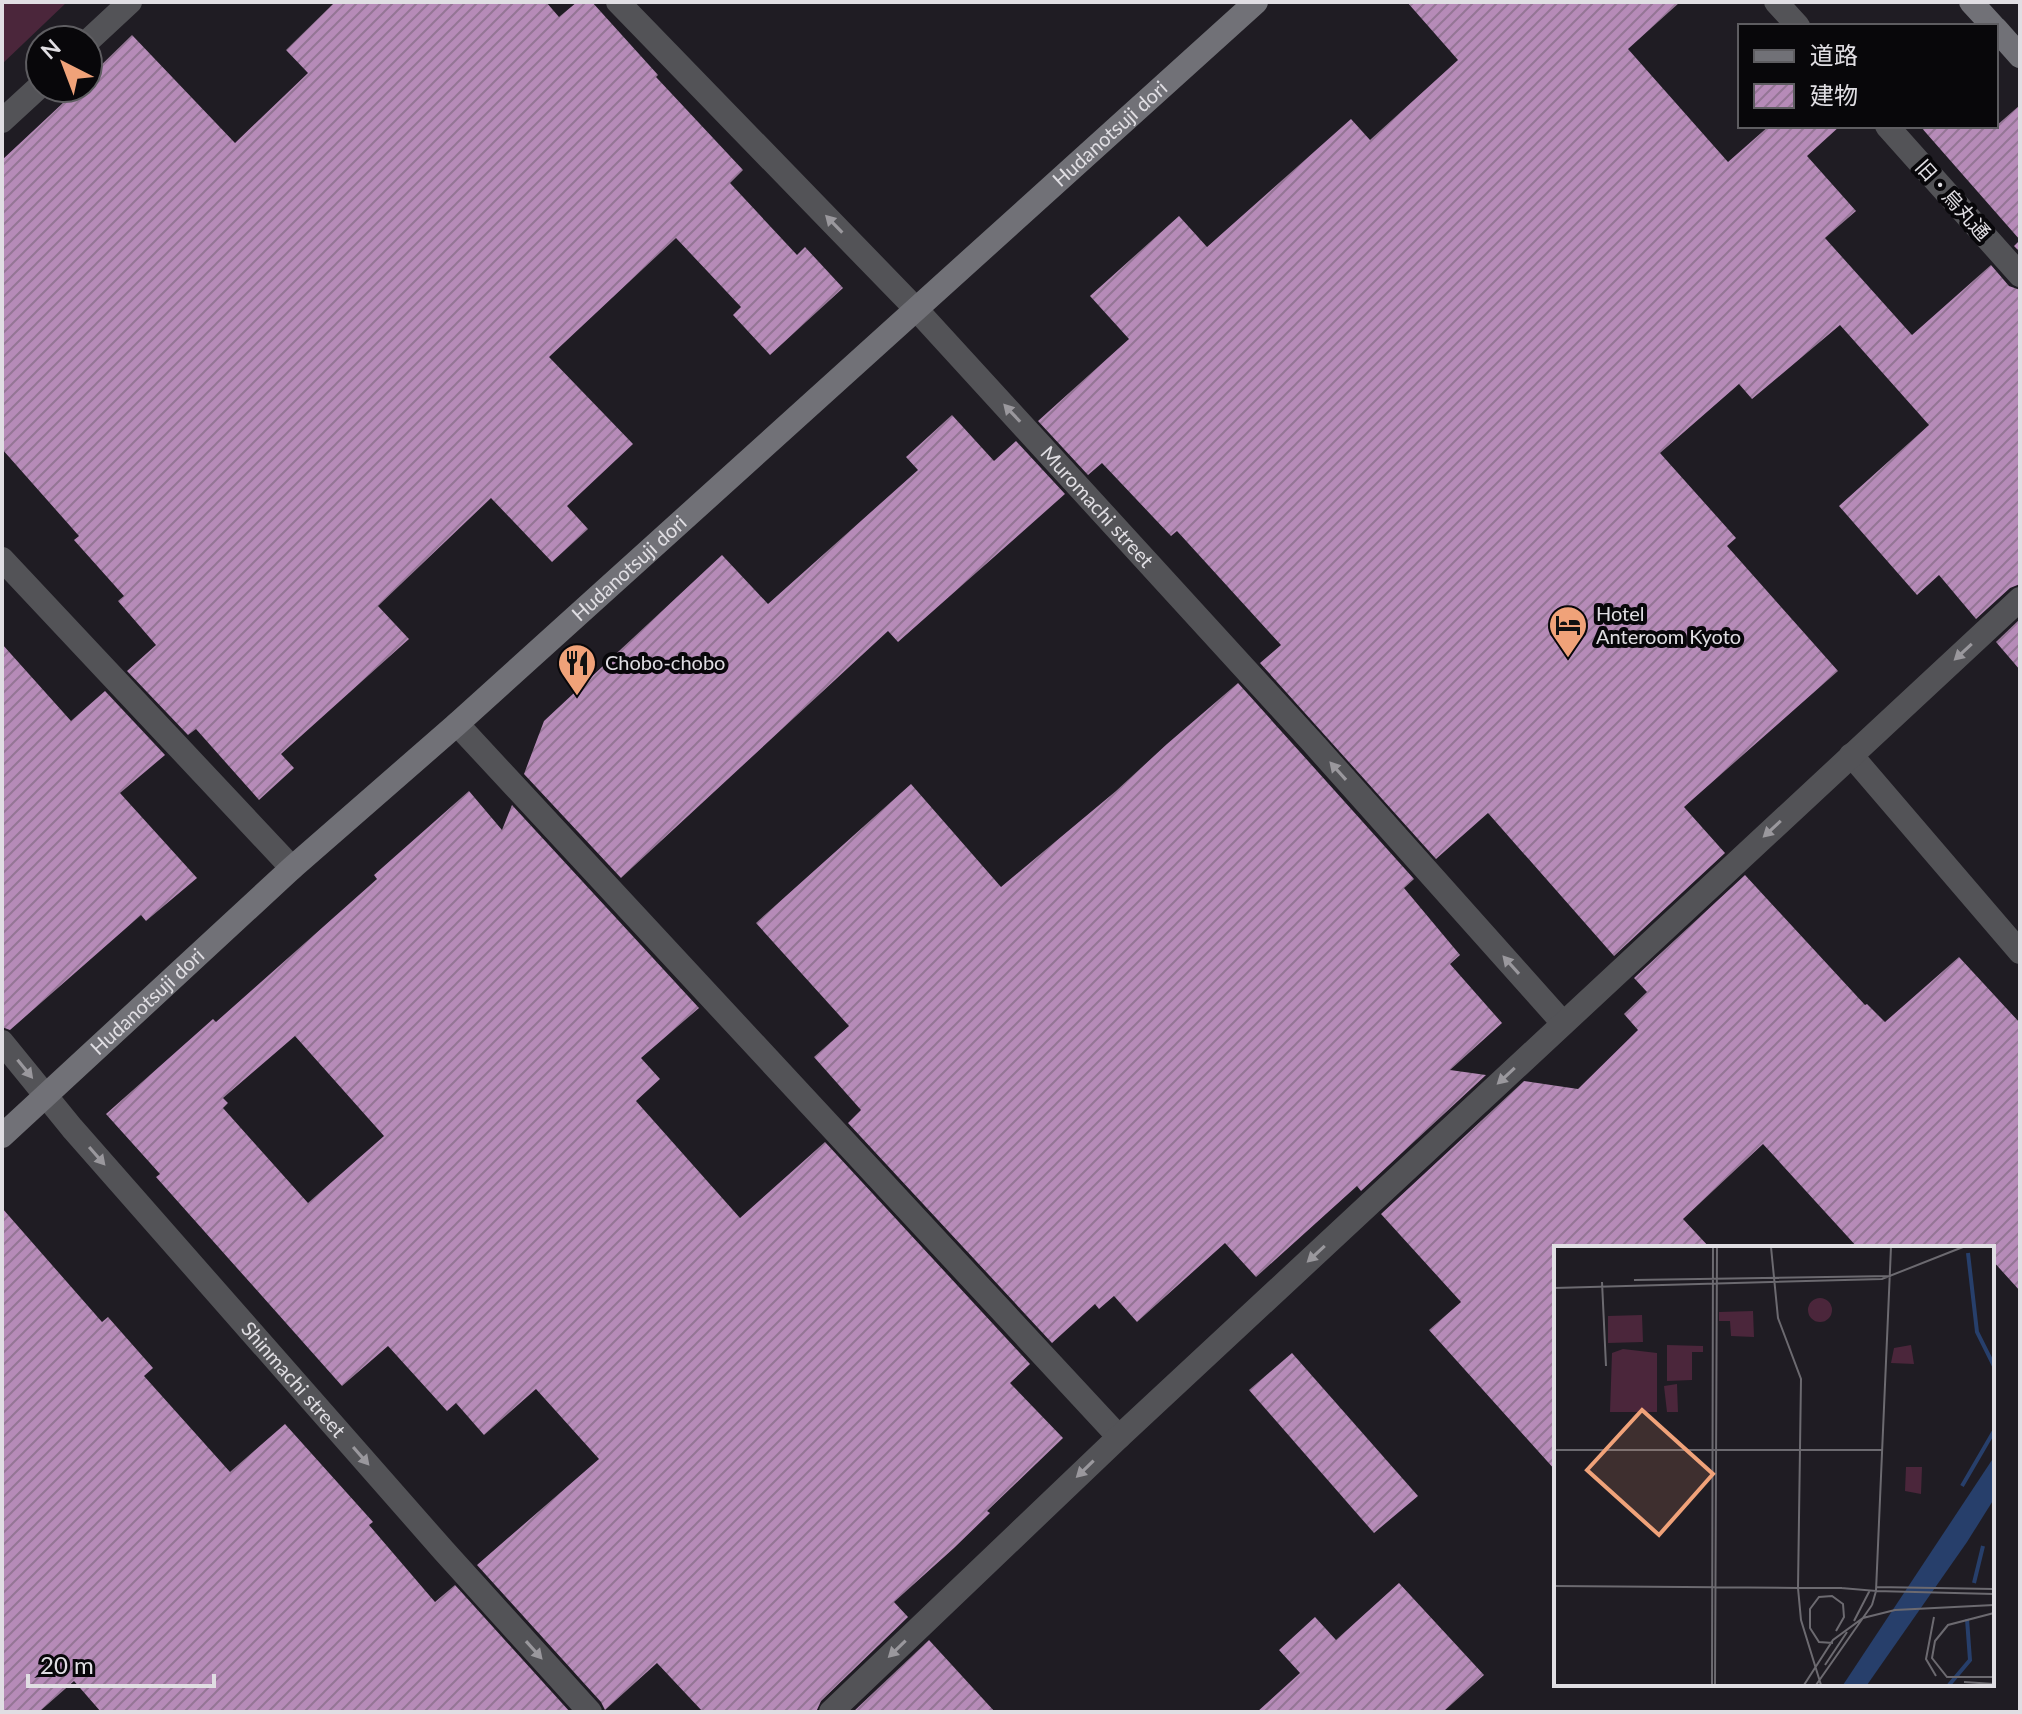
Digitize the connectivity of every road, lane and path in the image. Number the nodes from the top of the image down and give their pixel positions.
1 (130, 2) edge
2 (618, 2) edge
3 (1256, 2) edge
4 (1776, 2) edge
5 (1971, 2) edge
6 (1796, 24) edge
7 (1990, 24) edge
8 (104, 26) edge
9 (1998, 32) edge
10 (2020, 56) edge
11 (24, 101) edge
12 (2, 121) edge
13 (1889, 128) edge
14 (2020, 275) edge
15 (916, 309) junction
16 (2, 559) edge
17 (2020, 599) edge
18 (457, 724) junction
19 (1851, 755) junction
20 (292, 868) junction
21 (2020, 952) edge
22 (1563, 1023) junction
23 (2, 1042) edge
24 (46, 1097) junction
25 (2, 1136) edge
26 (1119, 1437) junction
27 (590, 1712) edge
28 (831, 1712) edge

1 - 8 street
15 -> 2 street, Muromachi street
3 - 15 street, Hudanotsuji dori
4 - 6 street
5 - 7 street
9 - 10 street
11 - 12 street
13 - 14 street, 旧・烏丸通
15 - 18 street, Hudanotsuji dori
22 -> 15 street, Muromachi street
16 - 20 street
17 -> 19 street
18 - 20 street, Hudanotsuji dori
18 - 26 street
19 - 21 street
19 -> 22 street
20 - 24 street, Hudanotsuji dori
22 -> 26 street
23 -> 24 street, Shinmachi street
24 - 25 street, Hudanotsuji dori
24 -> 27 street, Shinmachi street
26 -> 28 street

